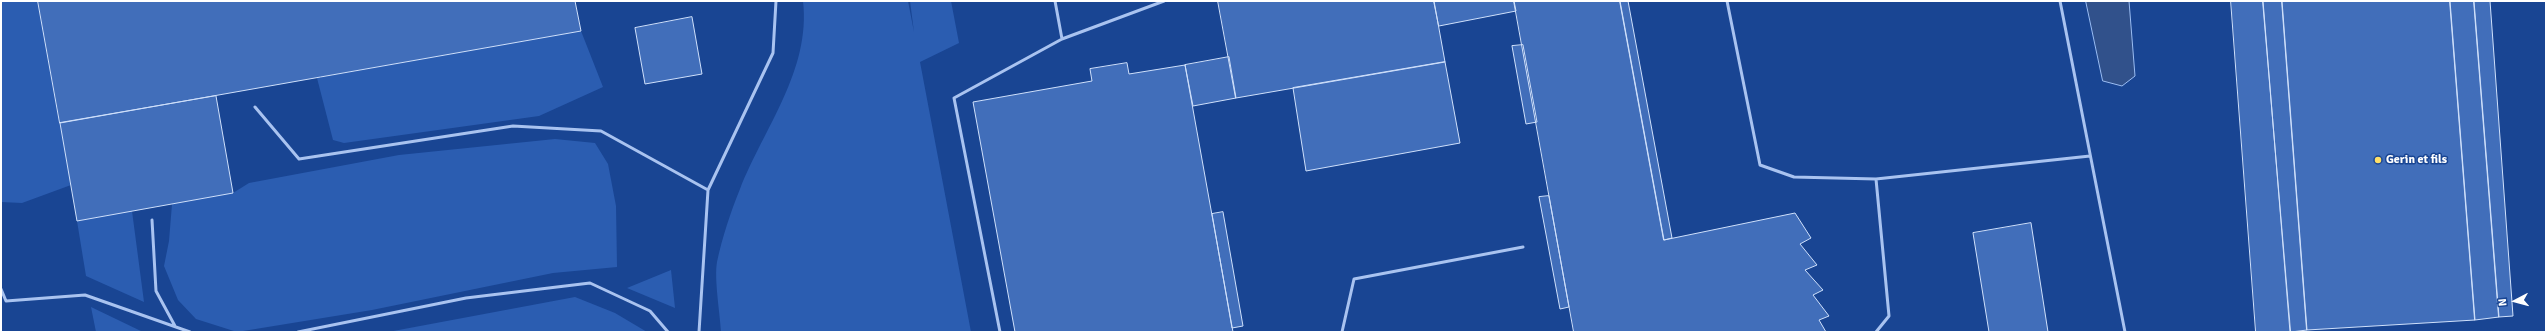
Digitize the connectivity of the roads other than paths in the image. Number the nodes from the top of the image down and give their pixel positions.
1 (776, 1) edge
2 (1055, 1) edge
3 (1164, 1) edge
4 (1727, 1) edge
5 (2060, 1) edge
6 (1062, 39) junction
7 (255, 107) dead end
8 (2090, 156) junction
9 (1876, 179) junction
10 (708, 190) junction
11 (152, 220) dead end
12 (1523, 247) dead end
13 (1, 289) edge
14 (175, 326) junction
15 (190, 332) edge
16 (298, 332) edge
17 (668, 332) edge
18 (699, 332) edge
19 (1000, 332) edge
20 (1342, 332) edge
21 (1876, 332) edge
22 (2125, 332) edge

1 - 10 lane
2 - 6 lane
3 - 6 lane
4 - 9 lane
5 - 8 lane
6 - 19 lane
7 - 10 lane
8 - 9 lane
8 - 22 lane
9 - 21 lane
10 - 18 lane
11 - 14 lane
12 - 20 lane
13 - 14 lane
14 - 15 lane
16 - 17 lane

